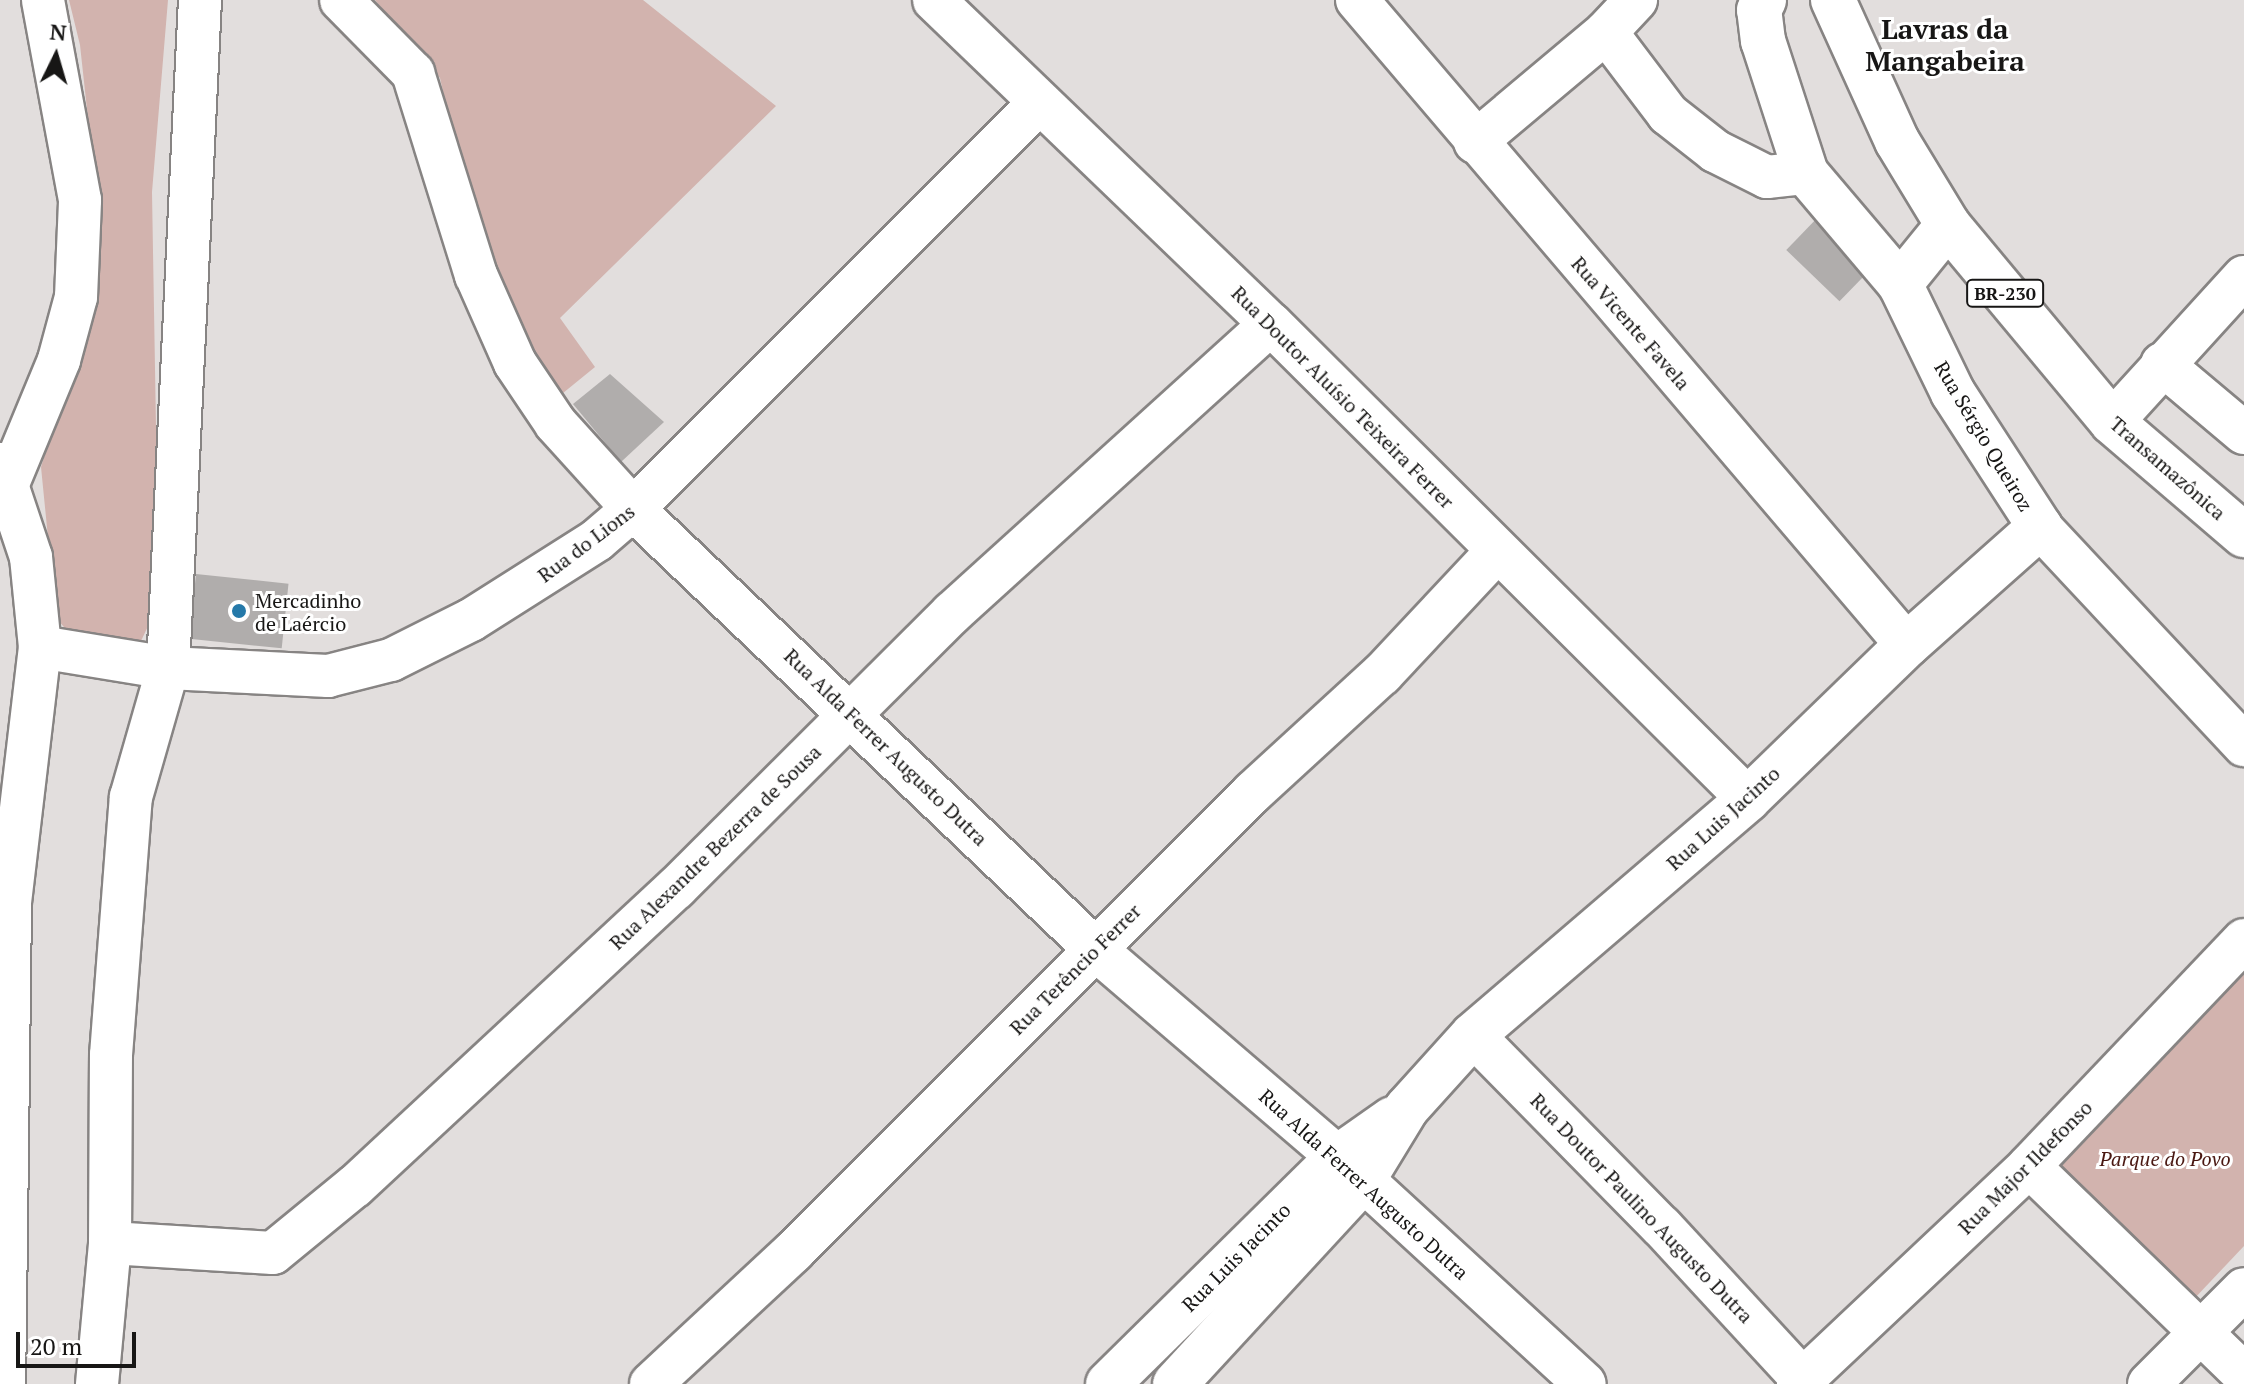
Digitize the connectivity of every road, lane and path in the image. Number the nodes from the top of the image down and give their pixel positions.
1 (43, 0) edge
2 (200, 0) edge
3 (341, 0) edge
4 (934, 0) edge
5 (1357, 0) edge
6 (1636, 0) edge
7 (1764, 0) edge
8 (1833, 0) edge
9 (1606, 32) junction
10 (1039, 103) junction
11 (1475, 142) junction
12 (1806, 173) junction
13 (1948, 225) junction
14 (2244, 277) edge
15 (1900, 284) junction
16 (1271, 324) junction
17 (2162, 364) junction
18 (2112, 422) junction
19 (2244, 433) edge
20 (4, 473) edge
21 (633, 509) junction
22 (2040, 527) junction
23 (2244, 535) edge
24 (1497, 551) junction
25 (1907, 645) junction
26 (40, 647) junction
27 (168, 668) junction
28 (853, 714) junction
29 (2244, 745) edge
30 (1748, 799) junction
31 (2244, 940) edge
32 (1095, 949) junction
33 (1473, 1035) junction
34 (2029, 1166) junction
35 (1350, 1168) junction
36 (110, 1243) junction
37 (2244, 1289) edge
38 (2205, 1331) junction
39 (2244, 1374) edge
40 (1803, 1382) edge
41 (4, 1384) edge
42 (97, 1384) edge
43 (651, 1384) edge
44 (1108, 1384) edge
45 (1175, 1384) edge
46 (1585, 1384) edge
47 (2149, 1384) edge

1 - 20 street
2 - 27 street
3 - 21 street, Rua Alda Ferrer Augusto Dutra
4 - 10 street, Rua Doutor Aluísio Teixeira Ferrer
5 - 11 street, Rua Vicente Favela
6 - 9 street
7 - 12 main road, Rua Sérgio Queiroz
8 - 13 main road, Transamazônica / BR-230
9 - 11 street
9 - 12 street
10 - 16 street, Rua Doutor Aluísio Teixeira Ferrer
10 - 21 street, Rua do Lions
11 - 25 street, Rua Vicente Favela
12 - 15 main road, Rua Sérgio Queiroz
13 - 15 main road
13 - 18 main road, Transamazônica / BR-230
14 - 17 street
15 - 22 main road, Rua Sérgio Queiroz
16 - 24 street, Rua Doutor Aluísio Teixeira Ferrer
16 - 28 street, Rua Alexandre Bezerra de Sousa
17 - 18 street
17 - 19 street
18 - 23 main road, Transamazônica / BR-230
20 - 26 street
21 - 27 street, Rua do Lions
21 - 28 street, Rua Alda Ferrer Augusto Dutra
22 - 25 main road, Rua Luis Jacinto
22 - 29 street, Rua Sérgio Queiroz
24 - 30 street, Rua Doutor Aluísio Teixeira Ferrer
24 - 32 street, Rua Terêncio Ferrer
25 - 30 main road, Rua Luis Jacinto
26 - 27 street, Rua do Lions
26 - 41 street
27 - 36 street
28 - 32 street, Rua Alda Ferrer Augusto Dutra
28 - 36 street, Rua Alexandre Bezerra de Sousa
30 - 33 main road, Rua Luis Jacinto
31 - 34 street, Rua Major Ildefonso
32 - 35 street, Rua Alda Ferrer Augusto Dutra
32 - 43 street, Rua Terêncio Ferrer
33 - 35 main road, Rua Luis Jacinto
33 - 40 street, Rua Doutor Paulino Augusto Dutra
34 - 38 street
34 - 40 street, Rua Major Ildefonso
35 - 44 main road, Rua Luis Jacinto
35 - 45 main road, Rua Luis Jacinto
35 - 46 street, Rua Alda Ferrer Augusto Dutra
36 - 42 street
37 - 38 street
38 - 39 street
38 - 47 street

